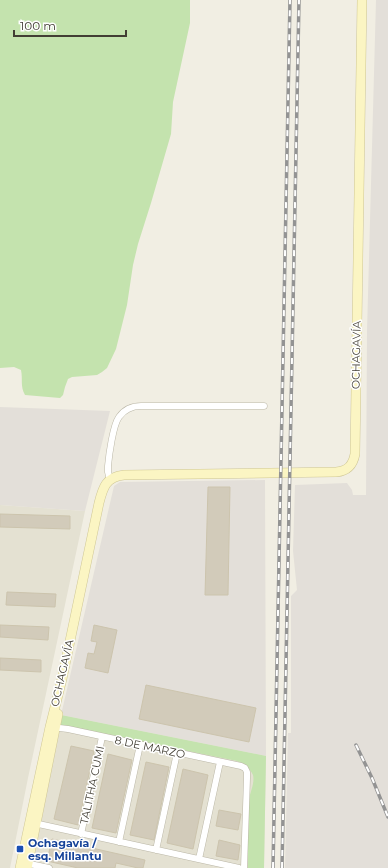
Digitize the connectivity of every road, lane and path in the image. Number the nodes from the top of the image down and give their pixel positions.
1 (362, 0) edge
2 (264, 406) dead end
3 (110, 480) junction
4 (53, 727) junction
5 (102, 737) junction
6 (140, 745) junction
7 (178, 753) junction
8 (220, 762) junction
9 (33, 823) junction
10 (81, 834) junction
11 (119, 842) junction
12 (156, 850) junction
13 (199, 859) junction
14 (24, 866) edge
15 (49, 868) edge
16 (239, 868) edge
17 (244, 868) edge

1 - 3 main road, OCHAGAVÍA
2 - 3 street
3 - 4 main road, OCHAGAVÍA
4 - 5 street, 8 DE MARZO
4 - 9 main road
5 - 6 street, 8 DE MARZO
5 - 10 street, TALITHA CUMI
6 - 7 street, 8 DE MARZO
6 - 11 street
7 - 8 street, 8 DE MARZO
7 - 12 street
8 - 13 street
8 - 17 street, 8 DE MARZO
9 - 10 street
9 - 14 main road
10 - 11 street
11 - 12 street
12 - 13 street
13 - 16 street
14 - 15 street

